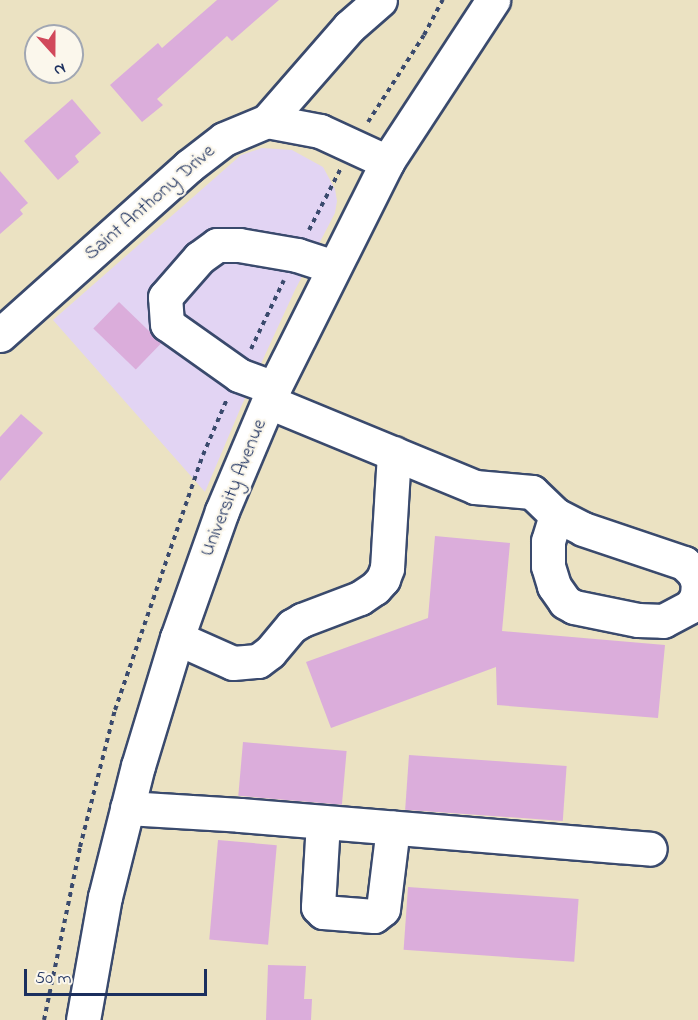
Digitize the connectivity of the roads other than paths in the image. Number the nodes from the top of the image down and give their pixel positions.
1 (380, 0) edge
2 (493, 0) edge
3 (267, 121) junction
4 (387, 162) junction
5 (333, 267) junction
6 (0, 335) edge
7 (272, 395) junction
8 (394, 453) junction
9 (555, 515) junction
10 (698, 583) edge
11 (177, 638) junction
12 (127, 808) junction
13 (323, 822) junction
14 (393, 828) junction
15 (650, 849) dead end
16 (82, 1020) edge

1 - 3 main road
2 - 4 main road, University Avenue
3 - 4 main road
3 - 6 main road, Saint Anthony Drive
4 - 5 main road, University Avenue
5 - 7 main road, University Avenue
5 - 7 main road
7 - 8 main road
7 - 11 main road, University Avenue
8 - 9 main road
8 - 11 main road
9 - 10 main road
9 - 10 main road
11 - 12 main road, University Avenue
12 - 13 main road
12 - 16 main road, University Avenue
13 - 14 main road
13 - 14 main road
14 - 15 main road

